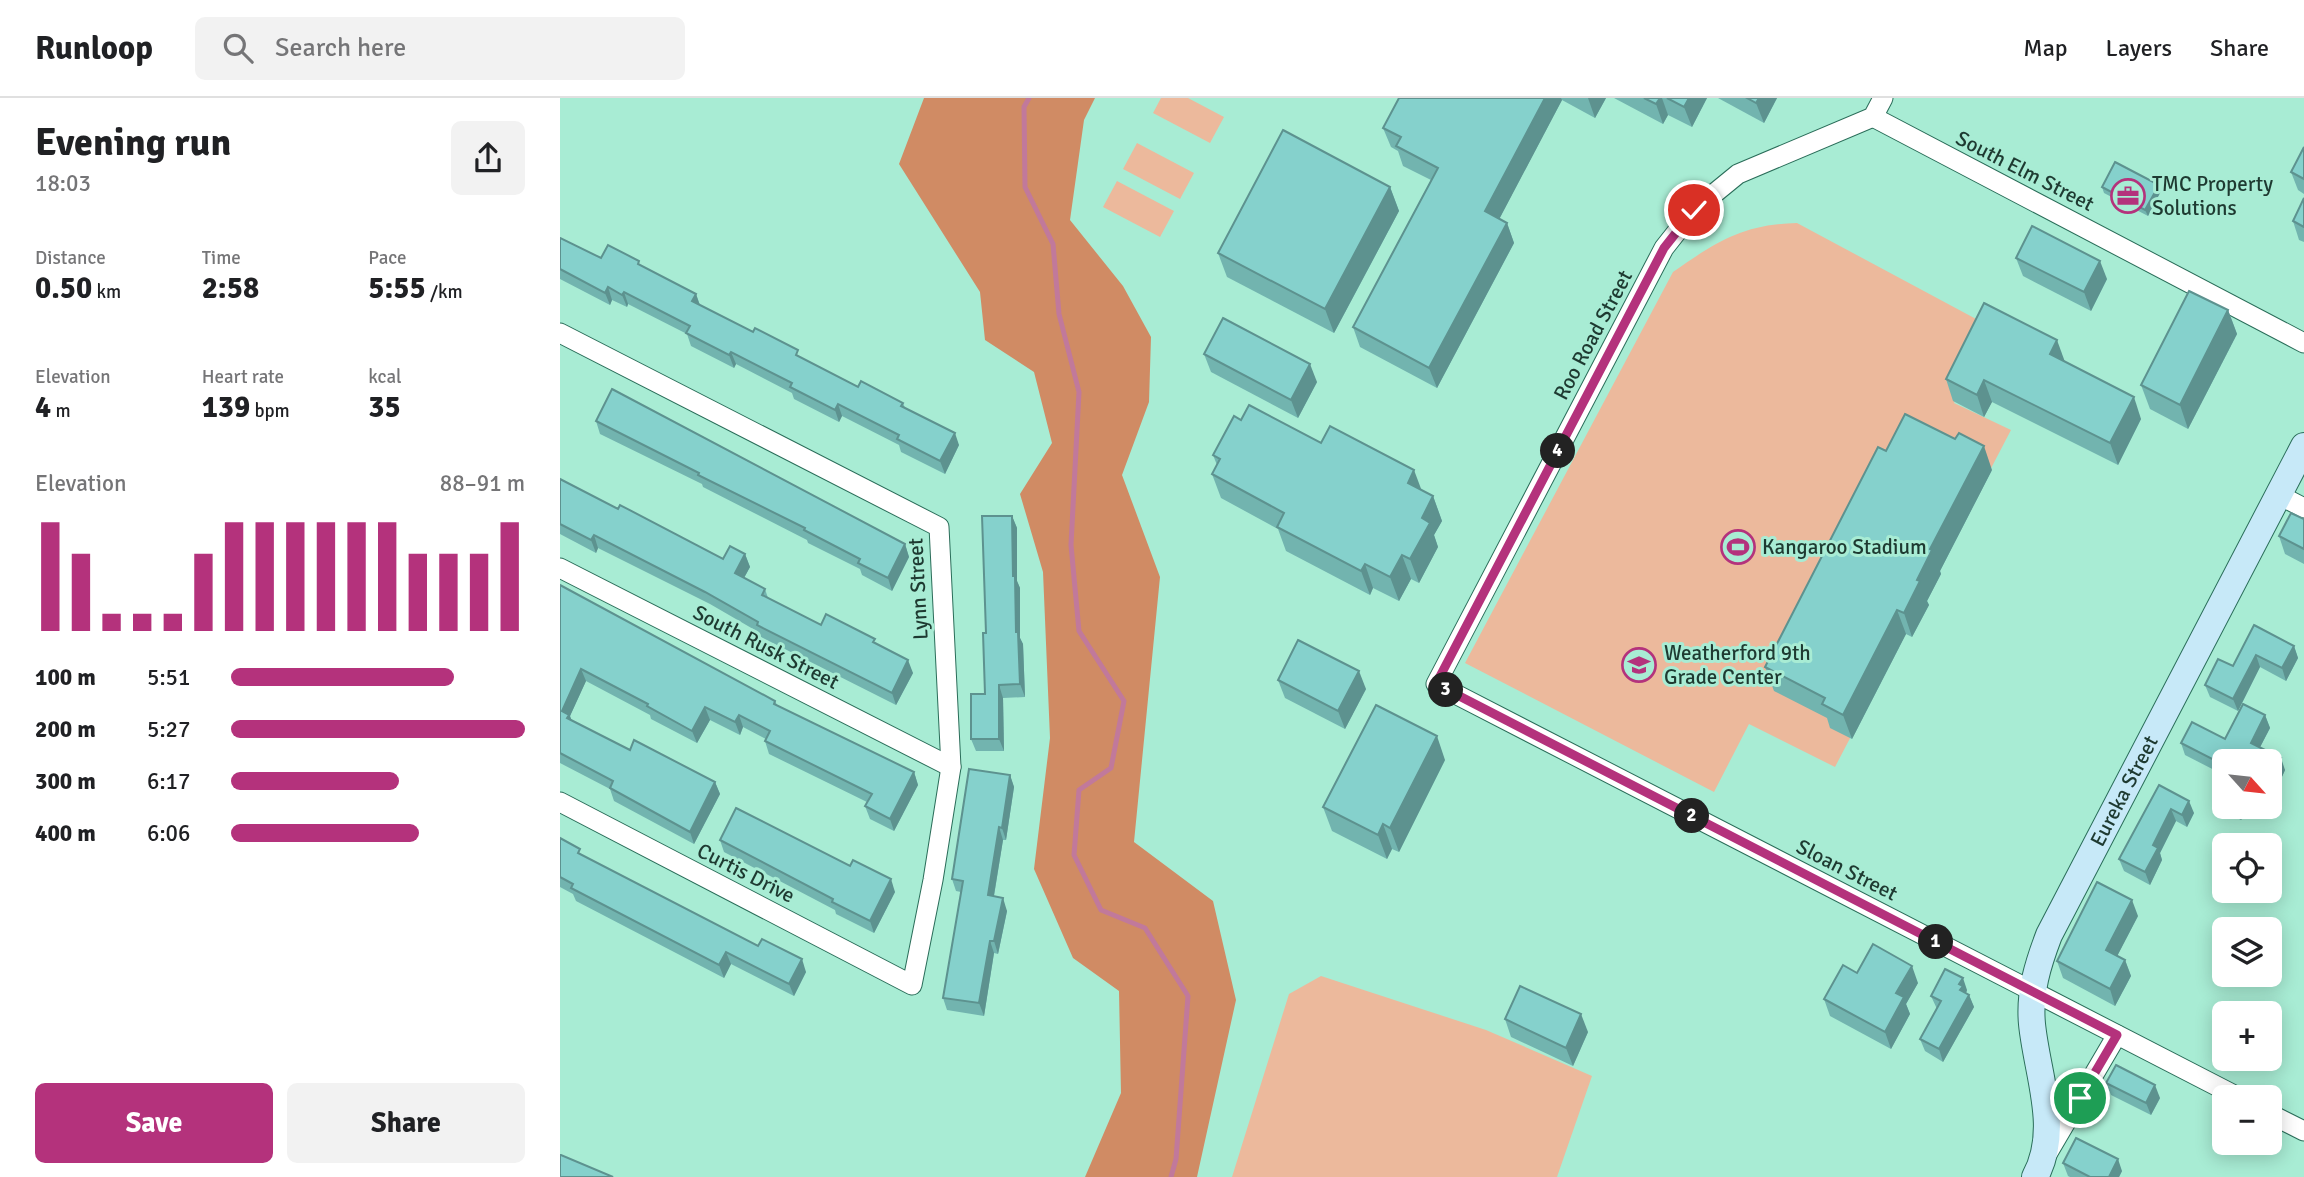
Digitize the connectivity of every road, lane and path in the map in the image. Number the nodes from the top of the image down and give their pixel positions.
1 (1883, 98) edge
2 (1873, 117) junction
3 (560, 333) edge
4 (2304, 343) edge
5 (2304, 446) edge
6 (2279, 495) junction
7 (2304, 509) edge
8 (560, 568) edge
9 (1436, 684) joint
10 (951, 767) junction
11 (560, 802) edge
12 (912, 985) joint
13 (2034, 992) junction
14 (2117, 1035) junction
15 (2215, 1085) edge
16 (2282, 1120) edge
17 (2304, 1131) edge
18 (2039, 1169) edge

1 - 2 street
2 - 4 street, South Elm Street
2 - 9 street, Roo Road Street
3 - 10 street, Lynn Street
5 - 6 street, Eureka Street
6 - 7 street
6 - 13 street, Eureka Street
8 - 10 street, South Rusk Street
9 - 13 street, Sloan Street
10 - 12 street, Lynn Street
11 - 12 street, Curtis Drive
13 - 14 street, Sloan Street
13 - 18 street, Eureka Street
14 - 15 street, Sloan Street
14 - 18 street, Eureka Street
16 - 17 street

